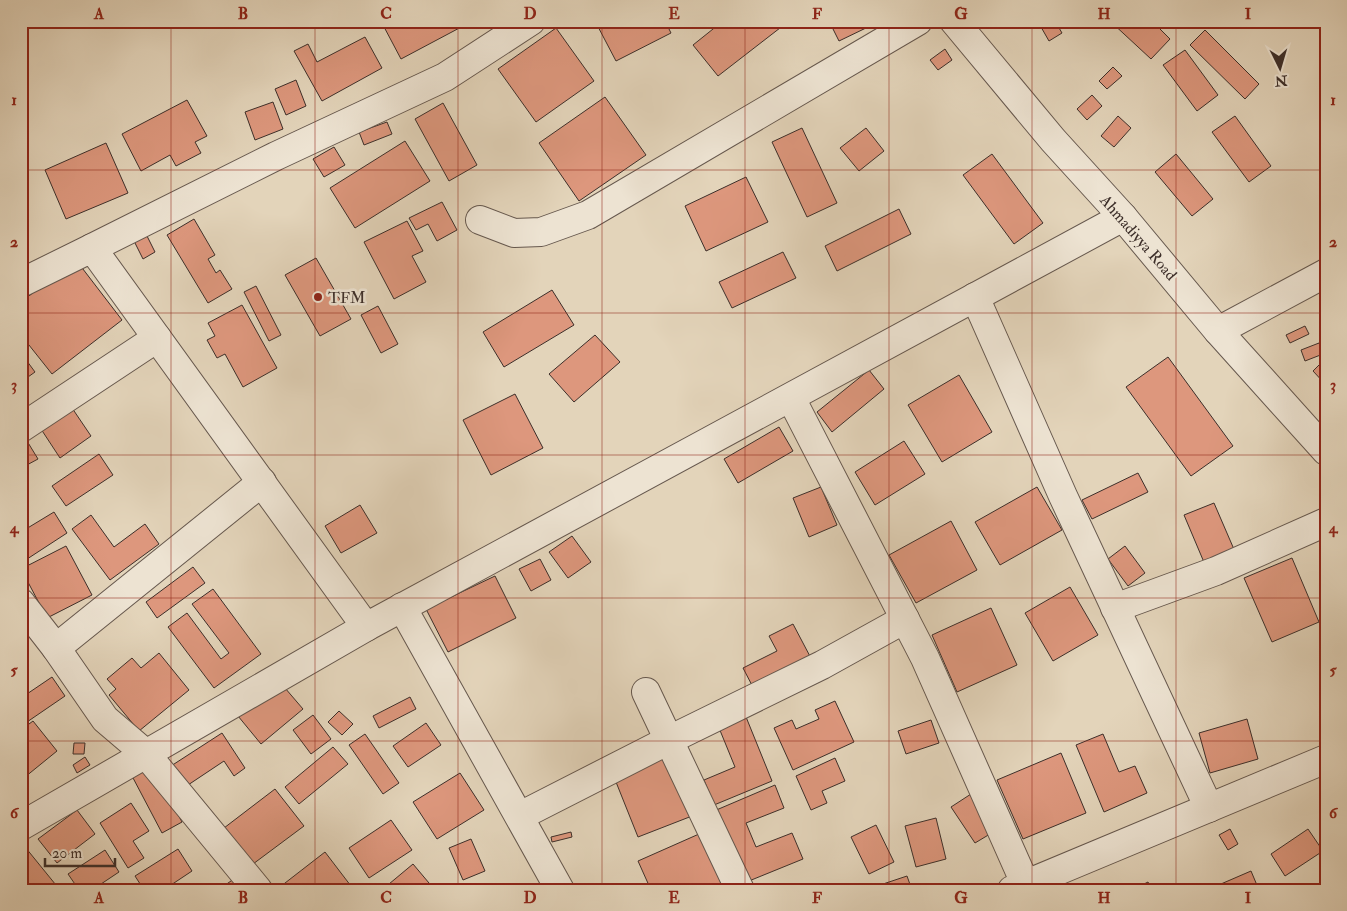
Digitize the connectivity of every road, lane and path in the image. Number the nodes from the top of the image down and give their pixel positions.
1 (531, 21) edge
2 (918, 21) edge
3 (954, 21) edge
4 (1123, 217) junction
5 (480, 220) dead end
6 (92, 248) junction
7 (1326, 273) edge
8 (21, 283) edge
9 (975, 297) junction
10 (1218, 330) junction
11 (157, 338) junction
12 (791, 398) junction
13 (21, 428) edge
14 (1326, 451) edge
15 (262, 482) junction
16 (1326, 522) edge
17 (21, 603) edge
18 (402, 607) junction
19 (1115, 608) junction
20 (904, 619) junction
21 (366, 626) junction
22 (56, 648) junction
23 (646, 692) dead end
24 (669, 740) junction
25 (146, 754) junction
26 (1326, 759) edge
27 (1209, 808) junction
28 (520, 816) junction
29 (21, 826) edge
30 (1021, 888) edge
31 (258, 890) edge
32 (560, 890) edge
33 (740, 890) edge

1 - 6 street
2 - 5 street
3 - 4 street, Ahmadiyya Road
4 - 9 street
4 - 10 street, Ahmadiyya Road
6 - 8 street
6 - 11 street
7 - 10 street
9 - 12 street
9 - 19 street
10 - 14 street, Ahmadiyya Road
11 - 13 street
11 - 15 street
12 - 18 street
12 - 20 street
15 - 21 street
15 - 22 street
16 - 19 street
17 - 22 street
18 - 21 street
18 - 28 street
19 - 27 street
20 - 24 street
20 - 30 street
21 - 25 street
22 - 25 street
23 - 24 street
24 - 28 street
24 - 33 street
25 - 29 street
25 - 31 street
26 - 27 street
27 - 30 street
28 - 32 street

